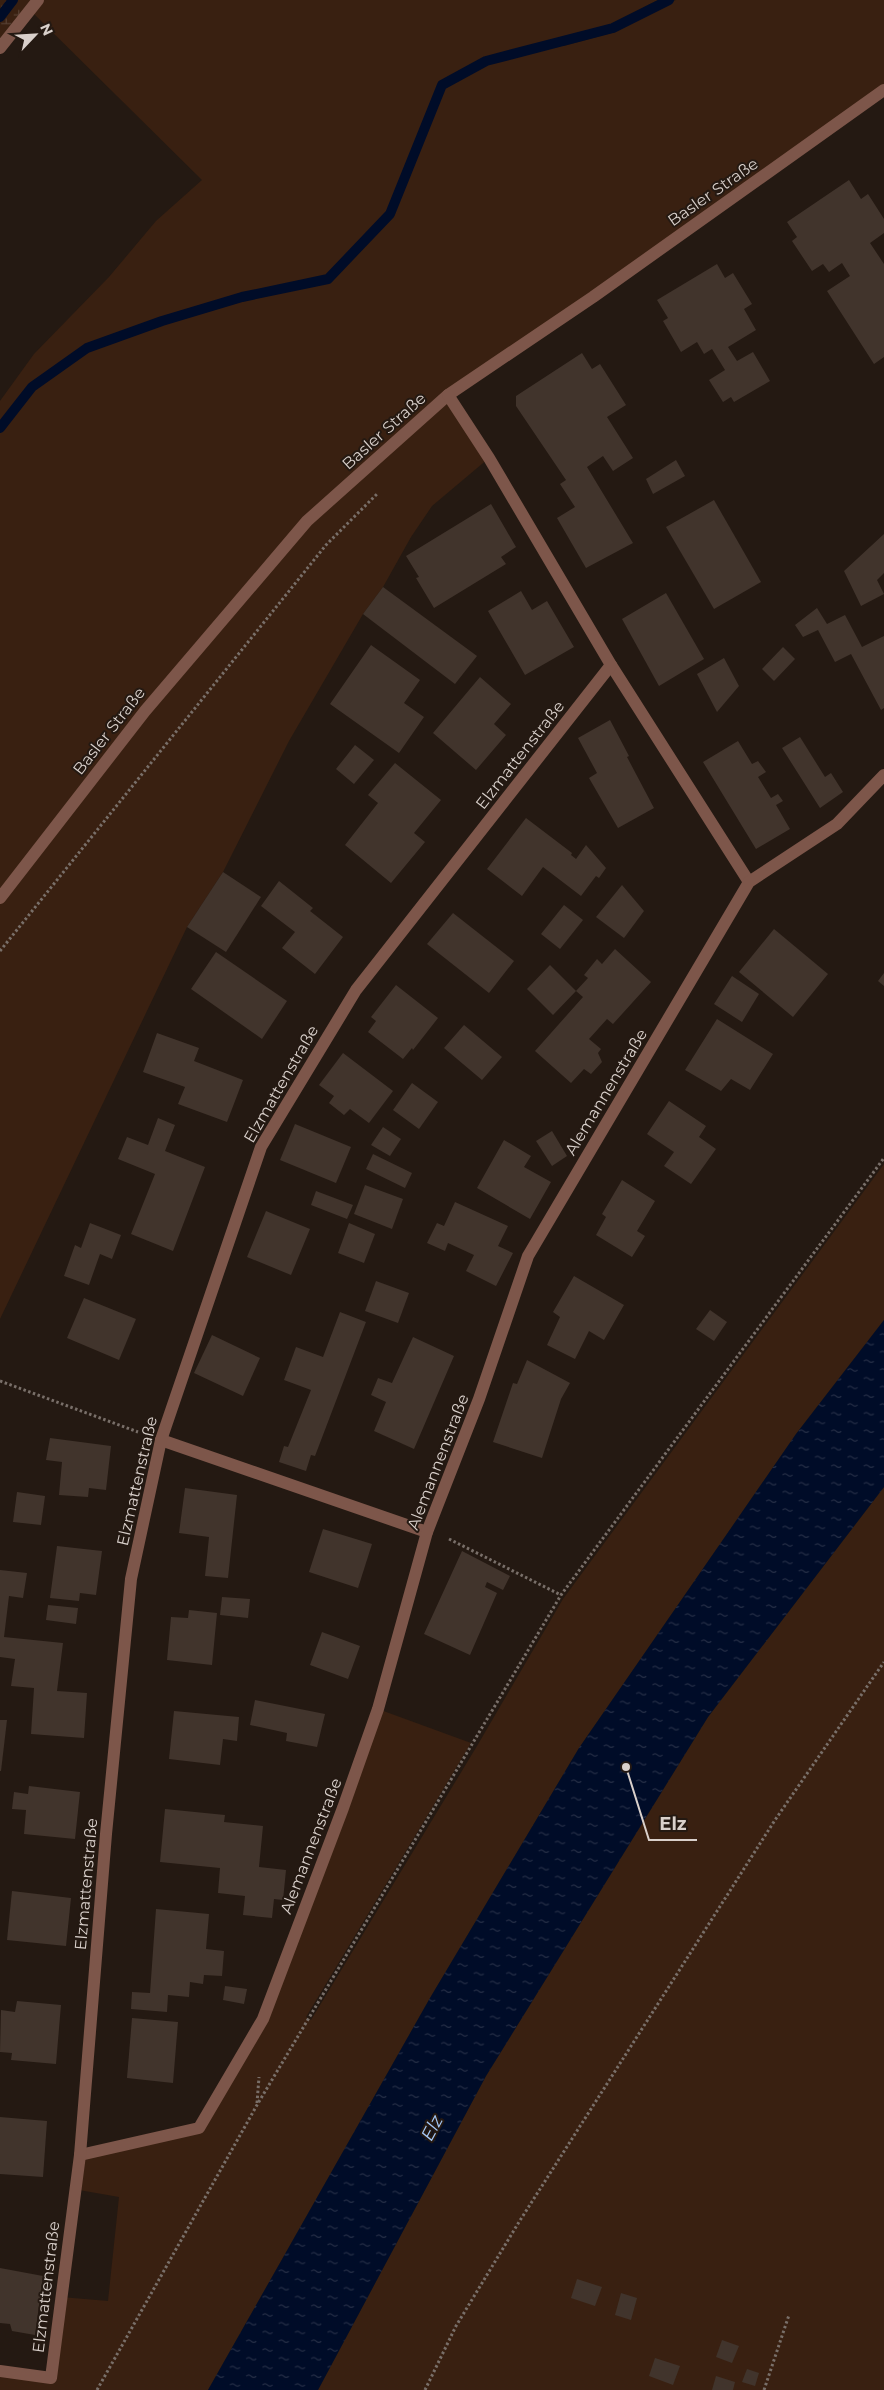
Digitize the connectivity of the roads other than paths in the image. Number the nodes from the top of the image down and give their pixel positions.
1 (38, 0) edge
2 (0, 48) edge
3 (884, 90) edge
4 (448, 395) junction
5 (611, 665) junction
6 (884, 774) edge
7 (749, 882) junction
8 (0, 898) edge
9 (161, 1440) junction
10 (428, 1530) junction
11 (80, 2155) junction
12 (0, 2371) edge

1 - 2 street
3 - 4 street, Basler Straße
4 - 5 street
4 - 8 street, Basler Straße
5 - 7 street
5 - 9 street, Elzmattenstraße
6 - 7 street, Alemannenstraße
7 - 10 street, Alemannenstraße
9 - 10 street
9 - 11 street, Elzmattenstraße
10 - 11 street, Alemannenstraße
11 - 12 street, Elzmattenstraße

